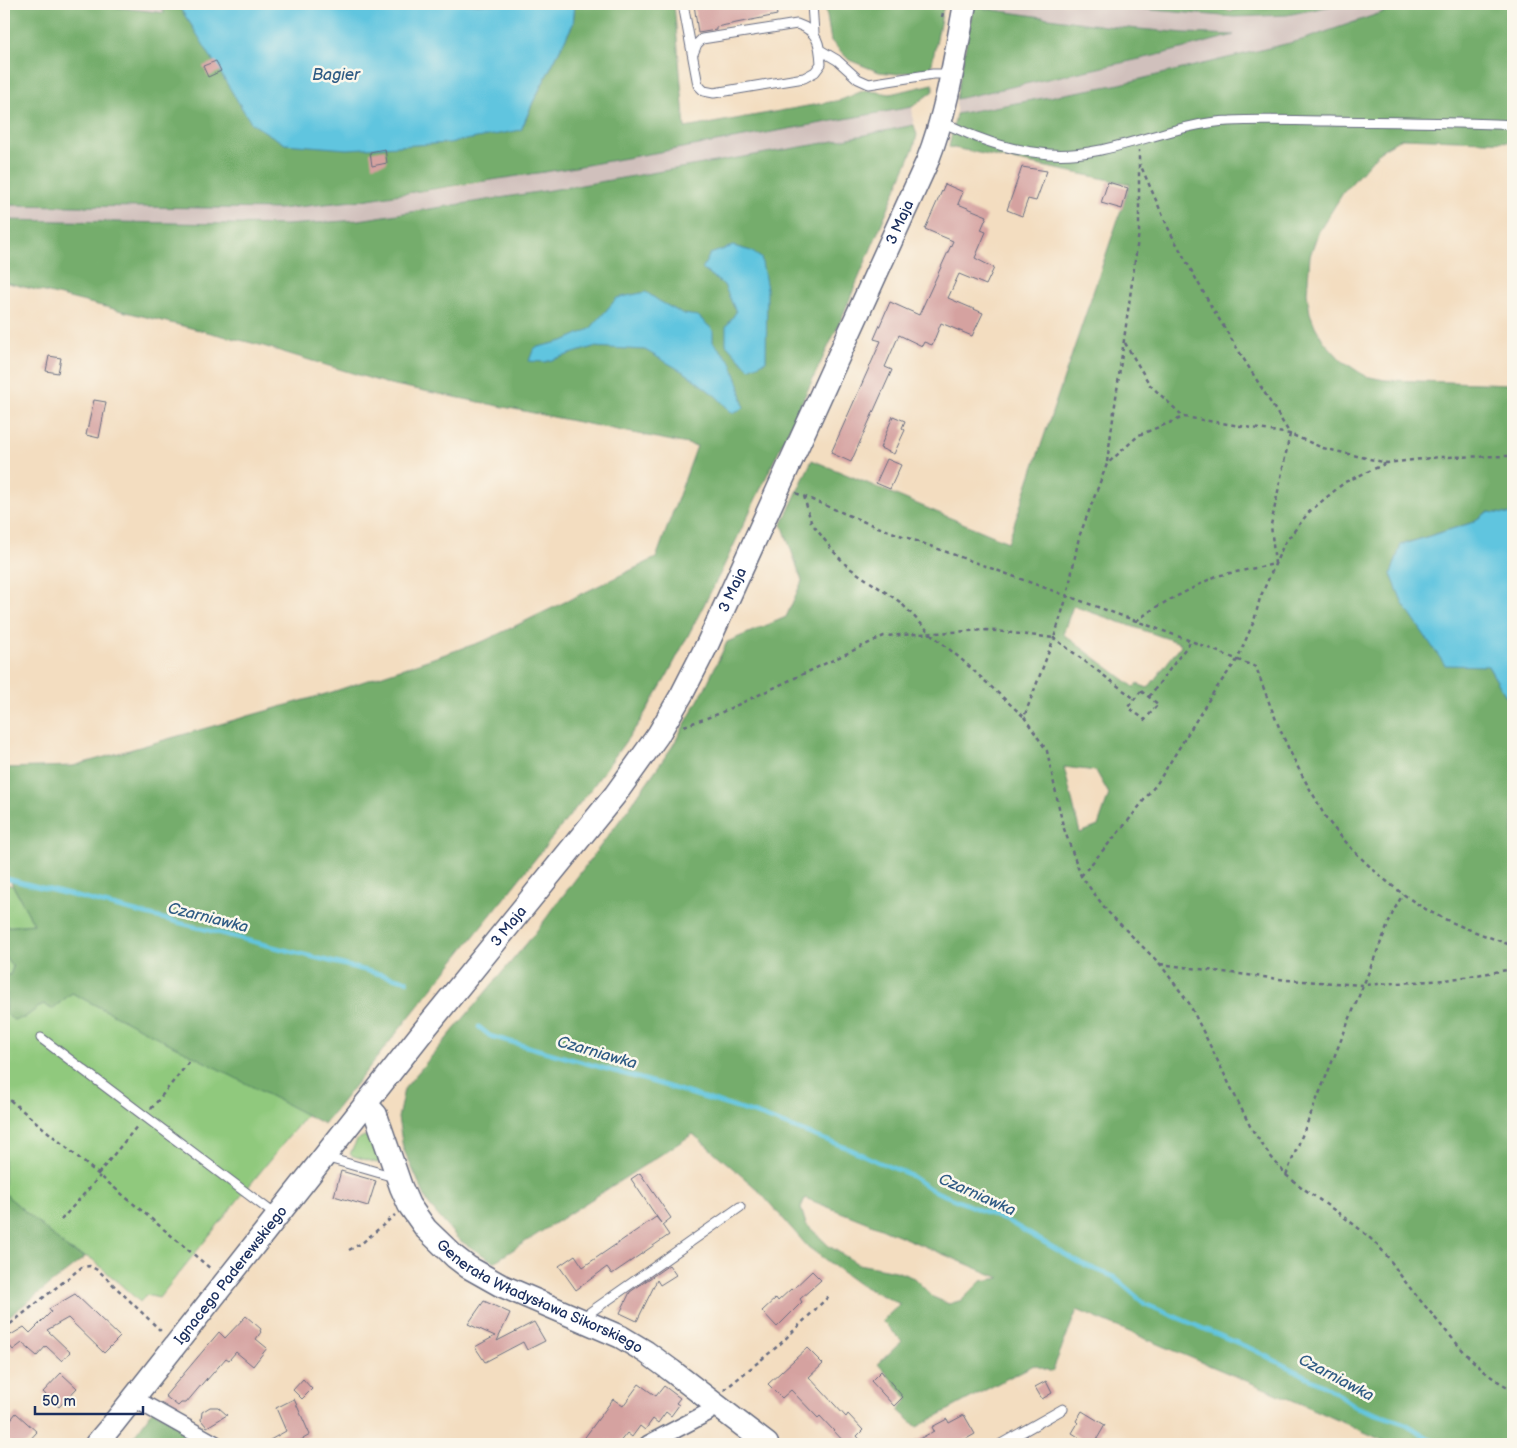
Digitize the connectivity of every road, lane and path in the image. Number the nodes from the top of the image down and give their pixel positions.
1 (683, 4) edge
2 (812, 4) edge
3 (966, 4) edge
4 (814, 34) junction
5 (820, 50) junction
6 (693, 54) junction
7 (952, 74) junction
8 (941, 122) junction
9 (1513, 125) edge
10 (1139, 140) junction
11 (1140, 164) junction
12 (1124, 342) junction
13 (1184, 418) junction
14 (1290, 434) junction
15 (1513, 456) edge
16 (1387, 463) junction
17 (1107, 464) junction
18 (781, 486) junction
19 (804, 496) junction
20 (1275, 564) junction
21 (1067, 596) junction
22 (1136, 621) junction
23 (930, 634) junction
24 (1054, 638) junction
25 (1191, 641) junction
26 (1237, 660) junction
27 (1149, 697) junction
28 (1135, 699) junction
29 (1024, 717) junction
30 (684, 726) dead end
31 (1080, 876) junction
32 (1403, 894) junction
33 (1513, 946) edge
34 (1160, 964) junction
35 (1513, 969) edge
36 (1364, 985) junction
37 (40, 1038) dead end
38 (4, 1095) edge
39 (366, 1104) junction
40 (325, 1156) junction
41 (1286, 1174) junction
42 (100, 1176) junction
43 (398, 1178) junction
44 (409, 1205) junction
45 (740, 1208) dead end
46 (277, 1216) junction
47 (61, 1220) dead end
48 (349, 1250) dead end
49 (214, 1271) dead end
50 (829, 1296) dead end
51 (580, 1319) junction
52 (4, 1328) edge
53 (176, 1345) junction
54 (1513, 1389) edge
55 (133, 1398) junction
56 (715, 1403) junction
57 (1063, 1409) dead end
58 (96, 1444) edge
59 (215, 1444) edge
60 (648, 1444) edge
61 (767, 1444) edge
62 (1001, 1444) edge

1 - 6 lane
2 - 4 lane
3 - 7 main road, 3 Maja
4 - 5 lane
4 - 6 lane
5 - 6 lane
5 - 7 lane
7 - 8 main road, 3 Maja
8 - 10 lane
8 - 18 main road, 3 Maja
9 - 10 lane
10 - 11 path
11 - 12 path
11 - 14 path
12 - 13 path
12 - 17 path
13 - 14 path
13 - 17 path
14 - 16 path
14 - 20 path
15 - 16 path
16 - 20 path
17 - 21 path
18 - 19 path
18 - 39 main road, 3 Maja
19 - 21 path
19 - 23 path
20 - 22 path
20 - 26 path
21 - 22 path
21 - 24 path
22 - 25 path
23 - 24 path
23 - 29 path
23 - 30 path
24 - 28 path
24 - 29 path
25 - 26 path
25 - 27 path
26 - 31 path
26 - 32 path
27 - 28 path
27 - 28 path
29 - 31 path
31 - 34 path
32 - 33 path
32 - 36 path
34 - 36 path
34 - 41 path
35 - 36 path
36 - 41 path
37 - 46 lane
38 - 42 path
39 - 40 main road, Ignacego Paderewskiego
39 - 43 main road, Generała Władysława Sikorskiego
40 - 43 lane
40 - 46 main road, Ignacego Paderewskiego
41 - 54 path
42 - 47 path
42 - 49 path
43 - 44 main road, Generała Władysława Sikorskiego
44 - 48 path
44 - 51 main road, Generała Władysława Sikorskiego
45 - 51 lane
46 - 53 main road, Ignacego Paderewskiego
50 - 56 path
51 - 56 main road, Generała Władysława Sikorskiego
52 - 53 path
53 - 55 main road, Ignacego Paderewskiego
55 - 58 main road, Ignacego Paderewskiego
55 - 59 street
56 - 60 street
56 - 61 main road, Generała Władysława Sikorskiego
57 - 62 lane

